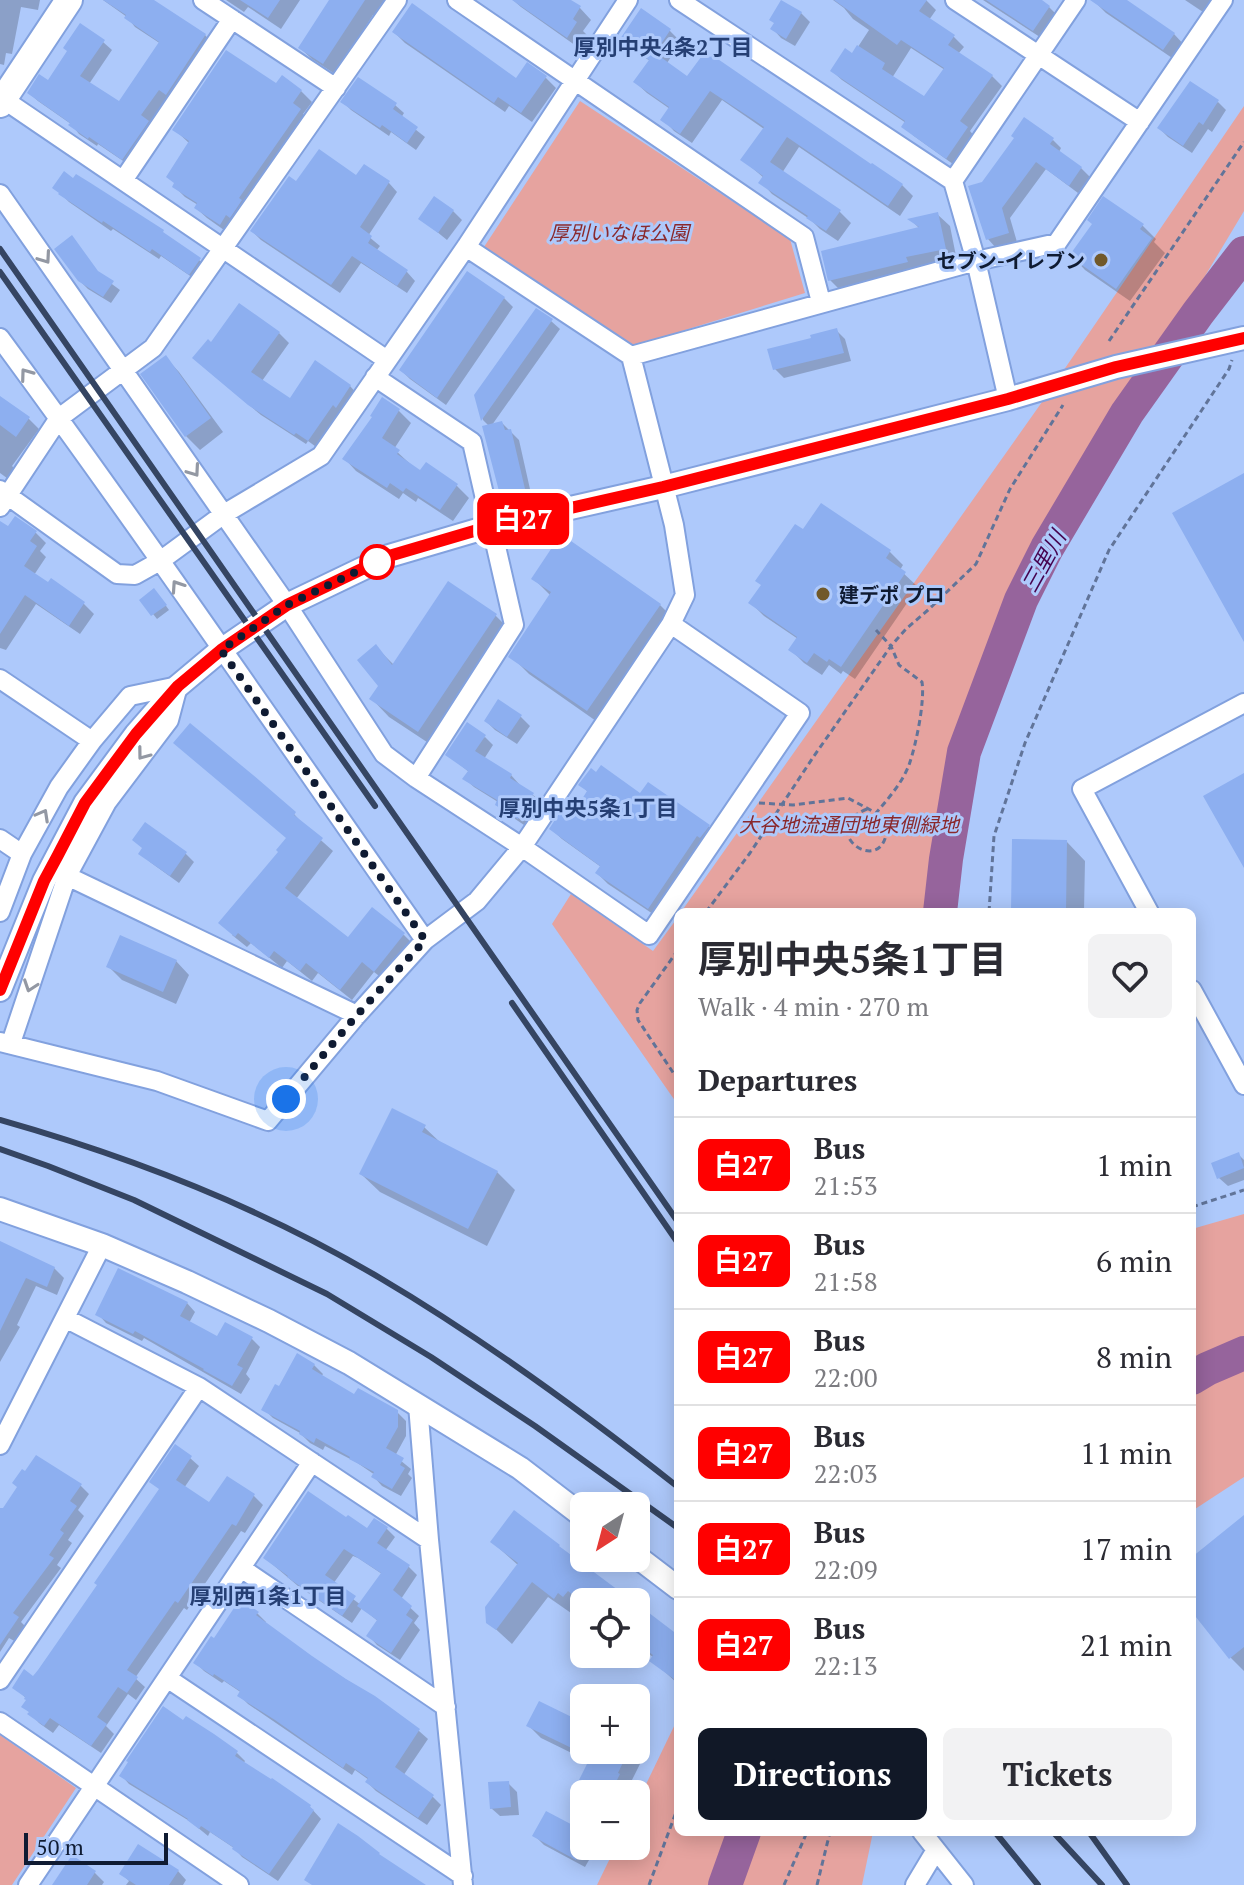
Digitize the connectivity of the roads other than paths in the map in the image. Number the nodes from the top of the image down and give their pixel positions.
1 (69, 0) edge
2 (203, 0) edge
3 (397, 0) edge
4 (457, 0) edge
5 (628, 0) edge
6 (679, 0) edge
7 (955, 0) edge
8 (1076, 0) edge
9 (1223, 0) edge
10 (232, 19) junction
11 (1038, 54) junction
12 (576, 82) junction
13 (336, 88) junction
14 (2, 101) edge
15 (1140, 122) junction
16 (124, 179) junction
17 (953, 181) junction
18 (0, 194) edge
19 (466, 247) junction
20 (223, 248) junction
21 (976, 261) junction
22 (821, 302) junction
23 (0, 338) edge
24 (1231, 341) edge
25 (631, 356) junction
26 (387, 360) junction
27 (124, 371) junction
28 (375, 377) junction
29 (1008, 399) junction
30 (59, 418) junction
31 (663, 487) junction
32 (3, 497) edge
33 (224, 514) junction
34 (491, 526) junction
35 (160, 561) junction
36 (287, 605) junction
37 (671, 624) junction
38 (221, 650) junction
39 (0, 679) edge
40 (178, 686) junction
41 (1244, 703) edge
42 (92, 741) junction
43 (416, 778) junction
44 (0, 839) edge
45 (522, 847) junction
46 (22, 854) junction
47 (67, 876) junction
48 (1147, 908) edge
49 (0, 912) edge
50 (425, 940) junction
51 (0, 990) edge
52 (1196, 997) edge
53 (357, 1015) junction
54 (5, 1043) edge
55 (1244, 1085) edge
56 (0, 1209) edge
57 (102, 1245) junction
58 (65, 1318) junction
59 (199, 1387) junction
60 (418, 1405) junction
61 (0, 1445) edge
62 (312, 1462) junction
63 (570, 1506) edge
64 (429, 1540) junction
65 (650, 1567) edge
66 (241, 1568) junction
67 (674, 1585) edge
68 (167, 1678) junction
69 (0, 1680) edge
70 (446, 1707) junction
71 (0, 1722) edge
72 (94, 1786) junction
73 (925, 1836) edge
74 (936, 1850) junction
75 (215, 1868) junction
76 (463, 1880) edge
77 (28, 1885) edge
78 (204, 1885) edge
79 (239, 1885) edge
80 (915, 1885) edge
81 (964, 1885) edge

1 - 14 main road
2 - 10 street
3 - 13 street
4 - 12 street
5 - 12 street
6 - 17 street
7 - 11 street
8 - 11 street
9 - 15 street
10 - 13 street
10 - 16 street
11 - 15 street
11 - 17 street
12 - 19 street
12 - 22 street
13 - 20 street
14 - 16 street
15 - 21 street
16 - 20 street
17 - 21 street
18 -> 27 street
19 - 25 street
19 - 26 street
20 - 26 street
20 - 27 street
21 - 22 street
21 - 29 street
22 - 25 street
30 -> 23 street
24 - 29 street
25 - 31 street
26 - 28 street
27 - 30 street
27 -> 33 street
28 - 33 street
28 - 34 street
29 - 31 street
30 - 32 street
30 - 35 street
31 - 34 street
31 - 37 street
32 - 35 street
33 - 35 street
33 - 36 street
34 - 36 street
34 - 43 street
38 -> 35 street
36 - 38 street
36 - 43 street
37 - 45 street
37 - 45 street
38 - 40 street
38 - 50 street
39 - 42 street
40 - 42 street
40 -> 47 street
40 - 51 street
41 - 48 street
46 -> 42 street
43 - 45 street
44 - 46 street
45 - 50 street
46 - 49 street
47 - 53 street
47 -> 54 street
50 - 53 street
52 - 55 street
53 - 54 street
56 - 57 street
57 - 58 street
57 - 60 street
58 - 59 street
58 - 61 street
59 - 62 street
59 - 69 street
60 - 63 street
60 - 64 street
62 - 64 street
62 - 66 street
64 - 70 street
65 - 67 street
66 - 68 street
66 - 70 street
68 - 72 street
68 - 76 street
70 - 76 street
71 - 72 street
72 - 75 street
72 - 77 street
73 - 74 street
74 - 80 street
74 - 81 street
75 - 78 street
75 - 79 street

